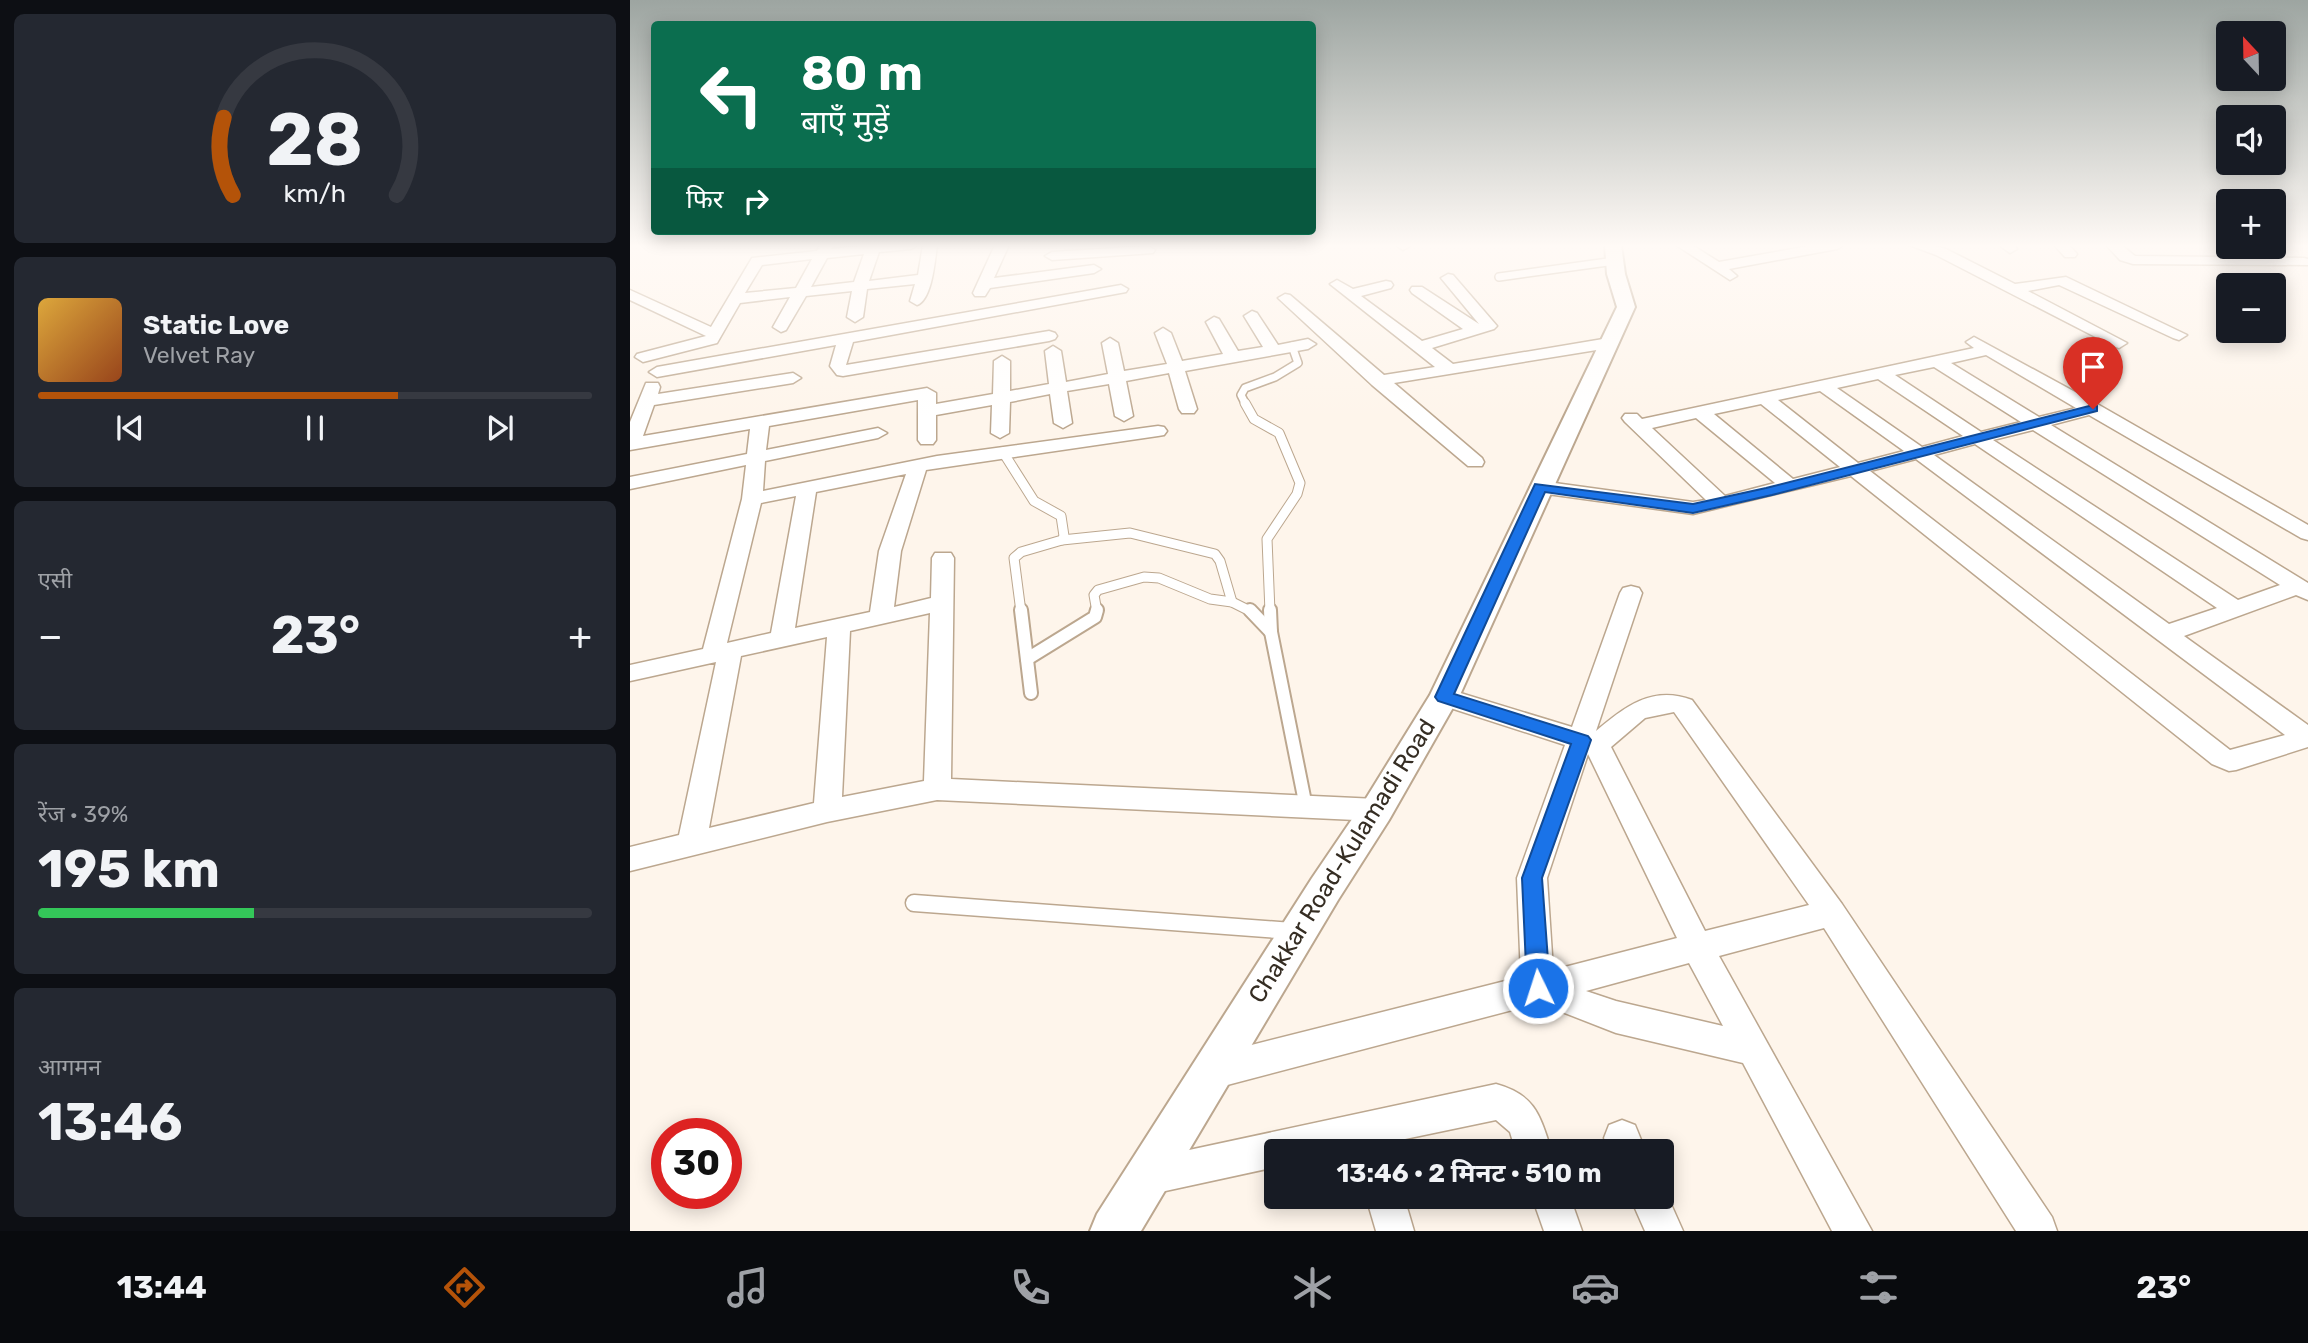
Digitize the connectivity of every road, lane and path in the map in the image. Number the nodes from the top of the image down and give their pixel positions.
1 (648, 302) edge
2 (732, 302) edge
3 (794, 302) edge
4 (857, 302) edge
5 (978, 302) edge
6 (1041, 302) edge
7 (1290, 302) edge
8 (1361, 302) edge
9 (1435, 302) edge
10 (1469, 302) edge
11 (1625, 302) edge
12 (2039, 302) edge
13 (2109, 302) edge
14 (978, 313) junction
15 (1252, 316) dead end
16 (855, 317) dead end
17 (1214, 322) dead end
18 (781, 327) dead end
19 (1475, 330) junction
20 (1163, 333) dead end
21 (716, 335) junction
22 (2179, 335) dead end
23 (847, 336) junction
24 (1110, 343) dead end
25 (1609, 343) junction
26 (2119, 343) dead end
27 (1300, 345) joint
28 (1419, 347) junction
29 (1273, 350) junction
30 (636, 354) edge
31 (1233, 357) junction
32 (1002, 361) dead end
33 (1936, 361) junction
34 (1176, 367) junction
35 (1449, 369) junction
36 (657, 372) junction
37 (1880, 373) junction
38 (1117, 377) junction
39 (793, 378) dead end
40 (1378, 381) junction
41 (1822, 386) junction
42 (1058, 387) junction
43 (927, 394) junction
44 (999, 398) junction
45 (1763, 398) junction
46 (647, 401) junction
47 (1188, 409) dead end
48 (2093, 409) junction
49 (1700, 412) junction
50 (1124, 416) dead end
51 (760, 421) junction
52 (1063, 423) dead end
53 (2034, 423) junction
54 (1158, 431) dead end
55 (878, 433) dead end
56 (1000, 433) dead end
57 (1978, 437) junction
58 (926, 440) dead end
59 (631, 444) edge
60 (1918, 452) junction
61 (1003, 453) junction
62 (757, 458) junction
63 (1475, 462) dead end
64 (918, 466) junction
65 (1854, 470) junction
66 (630, 483) edge
67 (1790, 486) junction
68 (807, 487) junction
69 (1540, 487) junction
70 (752, 499) junction
71 (1721, 503) junction
72 (2308, 534) edge
73 (1062, 540) junction
74 (943, 558) dead end
75 (2303, 589) edge
76 (1632, 593) dead end
77 (1232, 602) junction
78 (943, 603) junction
79 (2235, 609) junction
80 (881, 617) junction
81 (839, 627) junction
82 (1271, 632) junction
83 (2165, 634) junction
84 (782, 639) junction
85 (722, 652) junction
86 (1027, 659) junction
87 (630, 673) edge
88 (1031, 693) dead end
89 (1444, 697) junction
90 (2307, 737) edge
91 (1589, 743) junction
92 (937, 789) junction
93 (1307, 807) junction
94 (1377, 810) junction
95 (827, 811) junction
96 (692, 842) junction
97 (630, 859) edge
98 (914, 903) dead end
99 (1831, 912) junction
100 (1298, 932) junction
101 (1697, 947) junction
102 (1538, 988) junction
103 (1752, 1049) junction
104 (1212, 1072) junction
105 (1375, 1139) edge
106 (1530, 1139) edge
107 (1264, 1158) edge
108 (1147, 1177) junction
109 (1389, 1209) edge
110 (1555, 1209) edge
111 (1654, 1209) edge
112 (1114, 1231) edge
113 (1395, 1231) edge
114 (1563, 1231) edge
115 (1664, 1231) edge
116 (1853, 1231) edge
117 (2038, 1231) edge

1 - 21 street
2 - 21 street
3 - 18 street
4 - 16 street
5 - 14 street
6 - 14 street
7 - 40 street
8 - 28 street
9 - 19 street
10 - 19 street
11 - 25 street, Chakkar Road-Kulamadi Road
12 - 26 street
13 - 22 street
14 - 23 street
15 - 29 street
17 - 31 street
19 - 28 street
20 - 34 street
21 - 30 street
23 - 36 street
23 - 42 street
24 - 38 street
25 - 35 street
25 - 69 street, Chakkar Road-Kulamadi Road
27 - 29 street
27 - 82 lane
28 - 35 street
29 - 31 street
30 - 36 street
31 - 34 street
32 - 44 street
33 - 37 street
33 - 48 street
33 - 53 street
34 - 38 street
34 - 47 street
35 - 40 street
36 - 46 street
37 - 41 street
37 - 57 street
38 - 42 street
38 - 50 street
39 - 46 street
40 - 63 street
41 - 45 street
41 - 60 street
42 - 44 street
42 - 52 street
43 - 44 street
43 - 51 street
43 - 58 street
44 - 56 street
45 - 49 street
45 - 65 street
46 - 59 street
48 - 53 street
48 - 72 street
49 - 67 street
49 - 71 street
51 - 59 street
51 - 62 street
53 - 57 street
53 - 75 street
54 - 61 street
55 - 62 street
57 - 60 street
57 - 79 street
60 - 65 street
60 - 83 street
61 - 64 street
61 - 73 lane
62 - 66 street
62 - 70 street
64 - 68 street
64 - 80 street
65 - 67 street
65 - 90 street
67 - 71 street
68 - 70 street
68 - 84 street
69 - 71 street
69 - 89 street, Chakkar Road-Kulamadi Road
70 - 85 street
73 - 77 lane
73 - 86 lane
74 - 78 street
75 - 79 street
76 - 91 street
77 - 82 lane
77 - 86 lane
78 - 80 street
78 - 92 street
79 - 83 street
80 - 81 street
81 - 84 street
81 - 95 street
82 - 93 lane
83 - 90 street
84 - 85 street
85 - 87 street
85 - 96 street
86 - 88 lane
89 - 91 street
89 - 94 street, Chakkar Road-Kulamadi Road
91 - 99 street
91 - 101 street
91 - 102 street
92 - 93 street
92 - 95 street
93 - 94 street
94 - 100 street, Chakkar Road-Kulamadi Road
95 - 96 street
96 - 97 street
98 - 100 lane
99 - 101 street
99 - 117 street
100 - 104 street, Chakkar Road-Kulamadi Road
101 - 102 street
101 - 103 street
102 - 103 street
102 - 104 street
103 - 116 street
104 - 108 street, Chakkar Road-Kulamadi Road
105 - 106 street
107 - 108 street
108 - 112 street, Chakkar Road-Kulamadi Road
109 - 113 street
110 - 114 street
111 - 115 street

